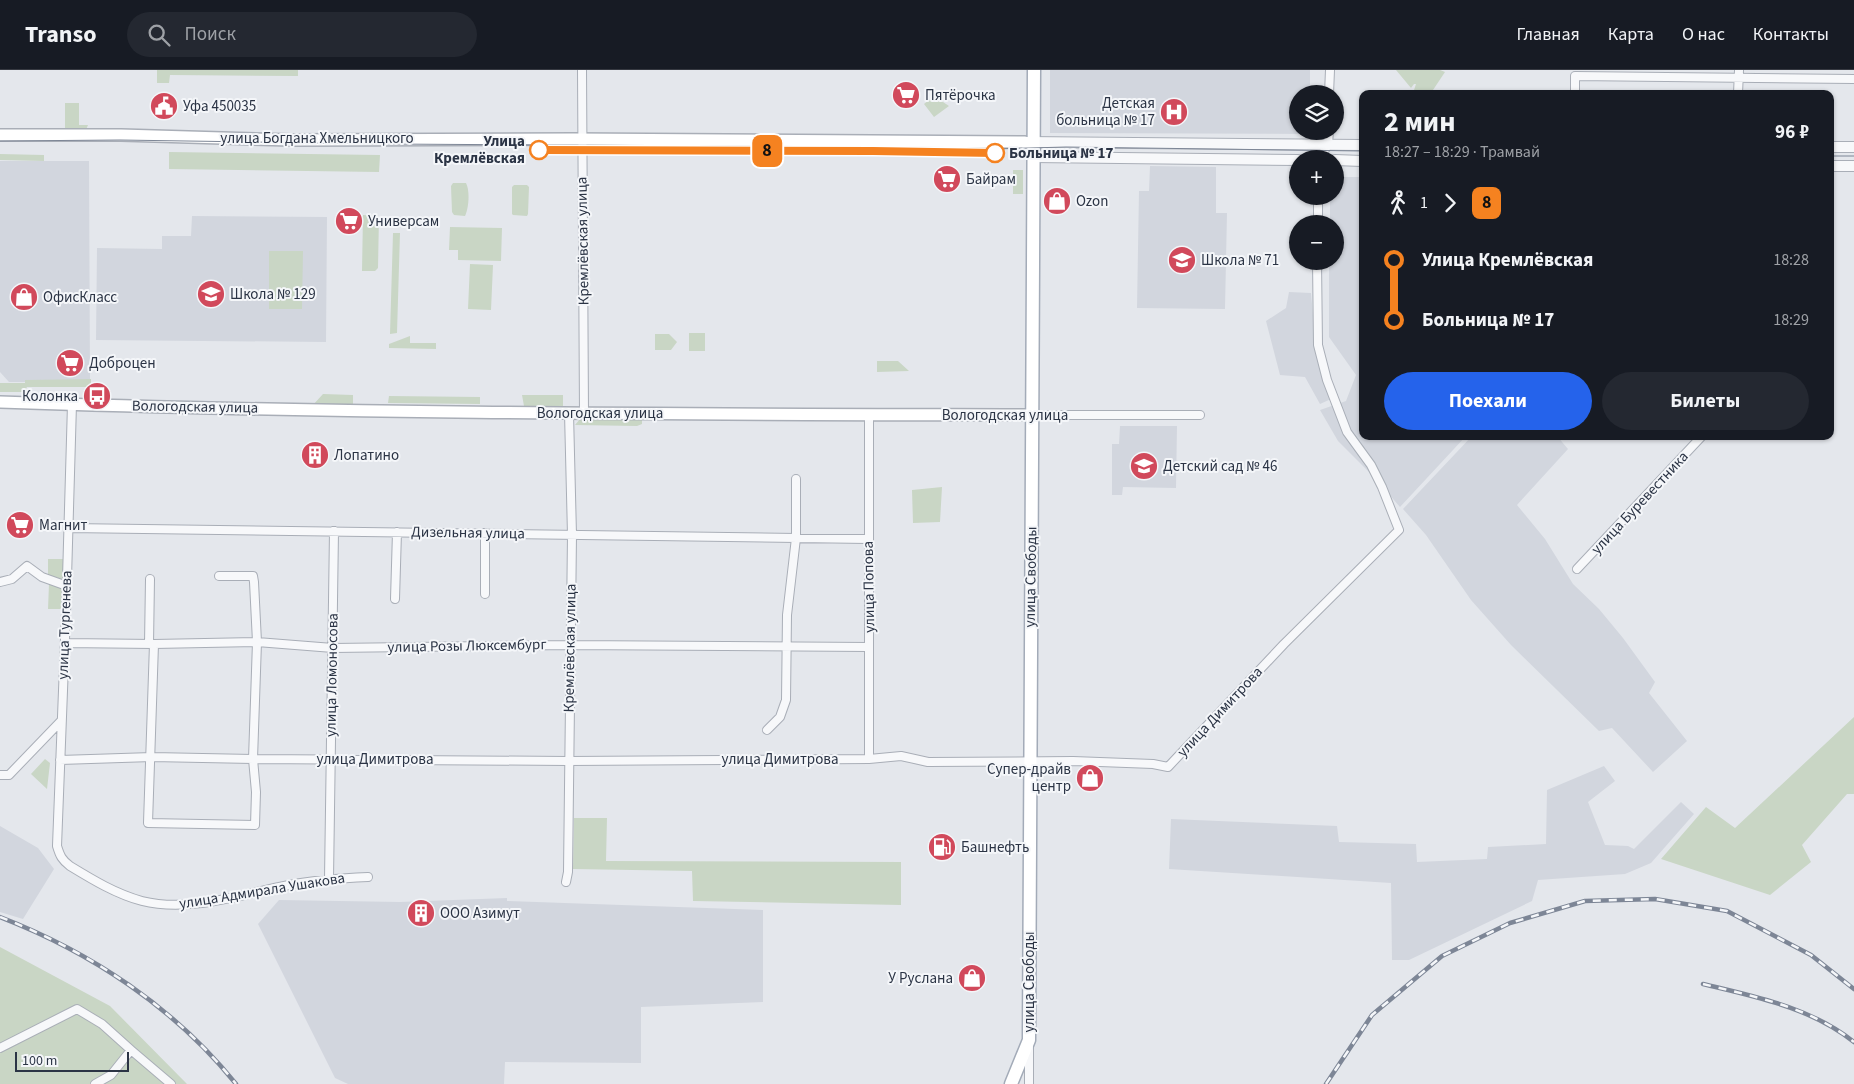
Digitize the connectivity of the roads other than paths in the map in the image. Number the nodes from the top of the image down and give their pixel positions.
1 (582, 70) edge
2 (1034, 70) edge
3 (1330, 70) edge
4 (1739, 73) edge
5 (1854, 79) edge
6 (1329, 85) edge
7 (1575, 90) edge
8 (1738, 90) edge
9 (0, 135) edge
10 (581, 139) junction
11 (1328, 140) edge
12 (1029, 142) junction
13 (1328, 144) junction
14 (1359, 145) edge
15 (1834, 147) edge
16 (1854, 147) edge
17 (1325, 150) edge
18 (1033, 157) junction
19 (1289, 160) edge
20 (1344, 160) edge
21 (1359, 161) edge
22 (1834, 166) edge
23 (1854, 166) edge
24 (1317, 270) edge
25 (0, 402) edge
26 (72, 404) junction
27 (569, 413) junction
28 (584, 413) junction
29 (869, 414) junction
30 (1032, 415) junction
31 (1200, 415) dead end
32 (1698, 440) edge
33 (796, 479) dead end
34 (69, 528) junction
35 (334, 531) junction
36 (397, 532) junction
37 (485, 533) junction
38 (572, 534) junction
39 (796, 538) junction
40 (868, 539) junction
41 (1577, 569) dead end
42 (219, 576) dead end
43 (150, 579) dead end
44 (0, 582) edge
45 (67, 586) junction
46 (486, 594) dead end
47 (395, 599) dead end
48 (257, 642) junction
49 (65, 643) junction
50 (152, 644) junction
51 (570, 645) junction
52 (787, 647) junction
53 (869, 647) junction
54 (332, 648) junction
55 (61, 721) junction
56 (767, 730) dead end
57 (152, 757) junction
58 (254, 759) junction
59 (331, 759) junction
60 (869, 759) junction
61 (60, 760) junction
62 (568, 761) junction
63 (1029, 761) junction
64 (0, 775) edge
65 (56, 846) joint
66 (368, 877) dead end
67 (329, 879) junction
68 (566, 882) dead end
69 (1029, 1040) junction
70 (0, 1048) edge
71 (131, 1050) junction
72 (95, 1084) edge
73 (171, 1084) edge
74 (1011, 1084) edge
75 (1029, 1084) edge

1 - 10 street, Кремлёвская улица
2 - 12 main road, улица Свободы
3 - 6 street
4 - 5 street
4 - 7 street
4 - 8 street
9 - 10 main road, улица Богдана Хмельницкого
10 - 12 main road, улица Богдана Хмельницкого
10 - 28 street, Кремлёвская улица
11 - 13 street
12 - 13 street
12 - 18 main road, улица Свободы
13 - 14 street
13 - 17 street
15 - 16 street
18 - 19 street
18 - 30 main road, улица Свободы
20 - 21 street
22 - 23 street
24 - 63 street, улица Димитрова
25 - 26 main road, Вологодская улица
26 - 27 main road, Вологодская улица
26 - 34 street, улица Тургенева
27 - 28 main road, Вологодская улица
27 - 38 street, Кремлёвская улица
28 - 29 main road, Вологодская улица
29 - 30 main road, Вологодская улица
29 - 40 street, улица Попова
30 - 31 street, Вологодская улица
30 - 63 main road, улица Свободы
32 - 41 street, улица Буревестника
33 - 39 street
34 - 35 street, Дизельная улица
34 - 45 street, улица Тургенева
35 - 36 street, Дизельная улица
35 - 54 street, улица Ломоносова
36 - 37 street, Дизельная улица
36 - 47 street
37 - 38 street, Дизельная улица
37 - 46 street
38 - 39 street, Дизельная улица
38 - 51 street, Кремлёвская улица
39 - 40 street, Дизельная улица
39 - 52 street
40 - 53 street, улица Попова
42 - 48 street
43 - 50 street
44 - 45 street
45 - 49 street, улица Тургенева
48 - 50 street, улица Розы Люксембург
48 - 54 street, улица Розы Люксембург
48 - 58 street
49 - 50 street, улица Розы Люксембург
49 - 55 street, улица Тургенева
50 - 57 street
51 - 52 street, улица Розы Люксембург
51 - 54 street, улица Розы Люксембург
51 - 62 street, Кремлёвская улица
52 - 53 street, улица Розы Люксембург
52 - 56 street
53 - 60 street, улица Попова
54 - 59 street, улица Ломоносова
55 - 61 street, улица Тургенева
55 - 64 street
57 - 58 street, улица Димитрова
57 - 58 street
57 - 61 street, улица Димитрова
58 - 59 street, улица Димитрова
59 - 62 street, улица Димитрова
59 - 67 street, улица Ломоносова
60 - 62 street, улица Димитрова
60 - 63 street, улица Димитрова
61 - 65 street, улица Тургенева
62 - 68 street, Кремлёвская улица
63 - 69 main road, улица Свободы
65 - 67 street, улица Адмирала Ушакова
66 - 67 street, улица Адмирала Ушакова
69 - 74 main road
69 - 75 street, улица Свободы
70 - 71 street
71 - 72 street
71 - 73 street

